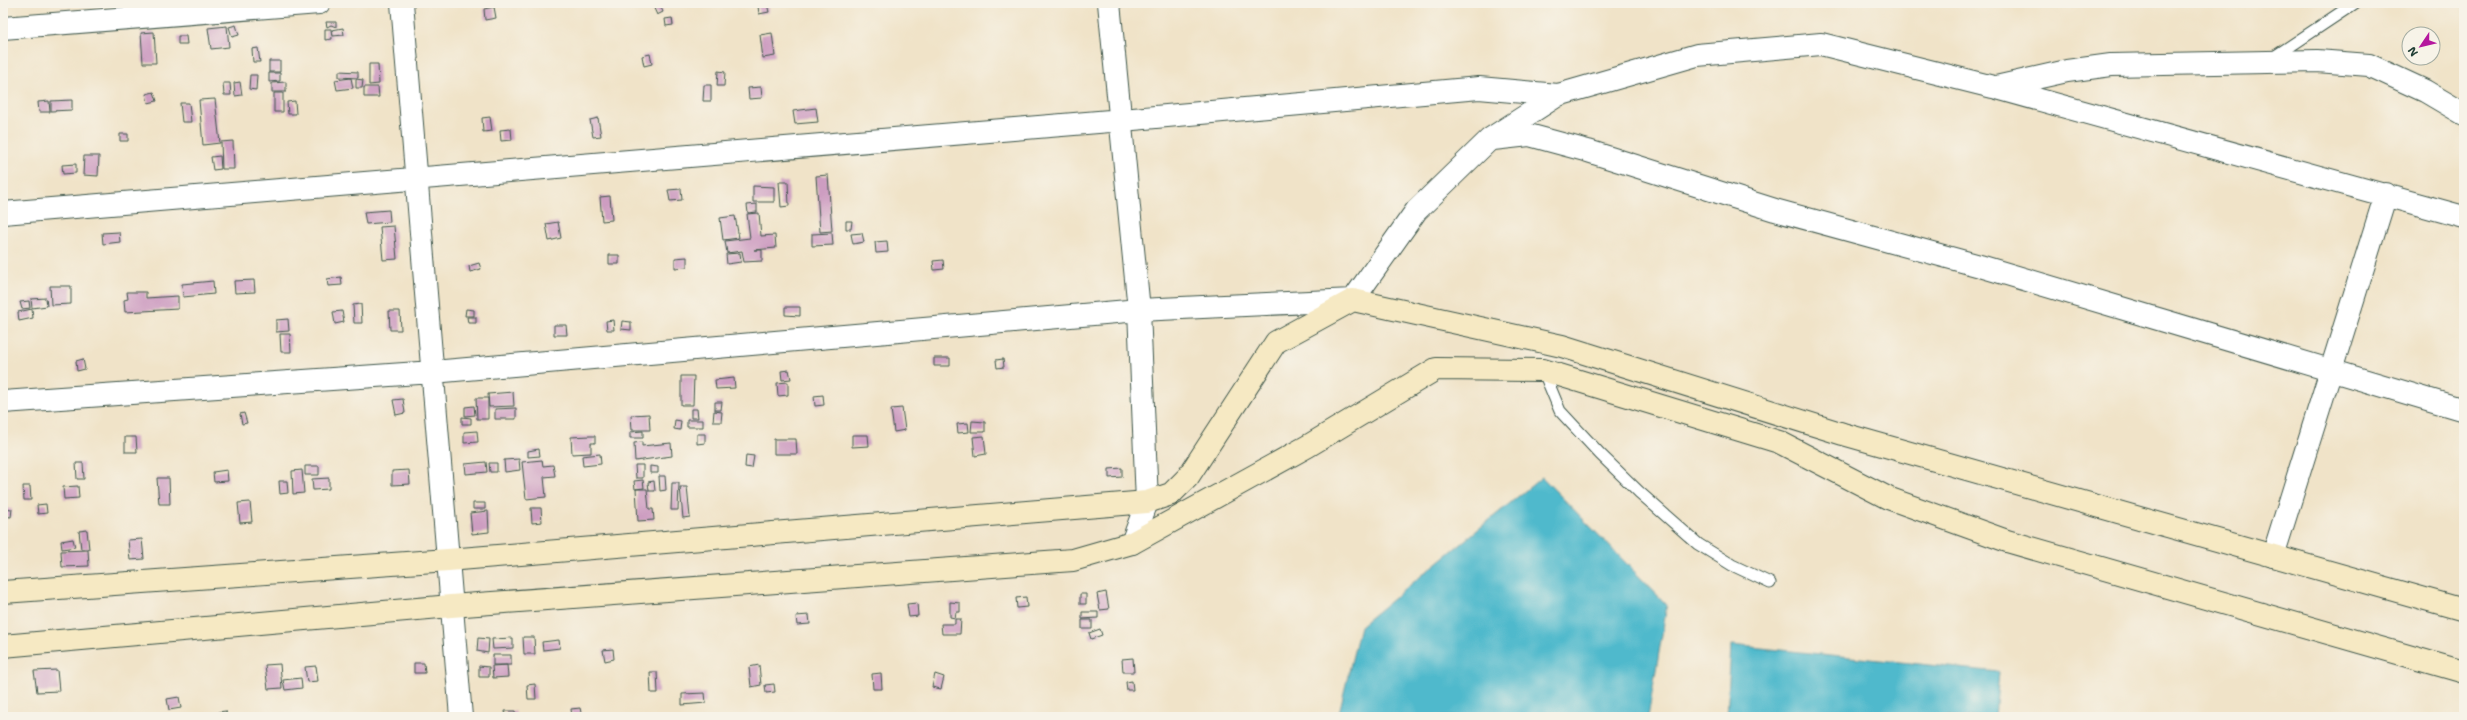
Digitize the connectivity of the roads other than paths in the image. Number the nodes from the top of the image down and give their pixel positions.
1 (319, 3) edge
2 (402, 3) edge
3 (1108, 3) edge
4 (2356, 3) edge
5 (3, 28) edge
6 (2268, 61) junction
7 (1993, 87) junction
8 (1558, 95) junction
9 (2464, 114) edge
10 (1122, 120) junction
11 (1490, 139) junction
12 (417, 178) junction
13 (2386, 194) junction
14 (3, 213) edge
15 (2464, 217) edge
16 (1353, 300) junction
17 (1139, 310) junction
18 (1543, 370) junction
19 (433, 372) junction
20 (2329, 372) junction
21 (3, 402) edge
22 (2464, 410) edge
23 (1147, 502) junction
24 (1132, 543) junction
25 (2273, 556) junction
26 (448, 560) junction
27 (1770, 582) dead end
28 (3, 592) edge
29 (451, 606) junction
30 (2464, 610) edge
31 (3, 646) edge
32 (2464, 672) edge
33 (461, 717) edge

1 - 5 street
2 - 12 street
3 - 10 street
4 - 6 lane
6 - 7 street
6 - 9 street
7 - 8 street
7 - 13 street
8 - 10 street
8 - 11 street
10 - 12 street
10 - 17 street
11 - 16 street
11 - 20 street
12 - 14 street
12 - 19 street
13 - 15 street
13 - 20 street
16 - 17 street
16 - 23 street
16 - 25 street
17 - 19 street
17 - 23 street
18 - 24 street
18 - 27 lane
18 - 32 street
19 - 21 street
19 - 26 street
20 - 22 street
20 - 25 street
23 - 24 street
23 - 26 street
24 - 29 street
25 - 30 street
26 - 28 street
26 - 29 street
29 - 31 street
29 - 33 street

